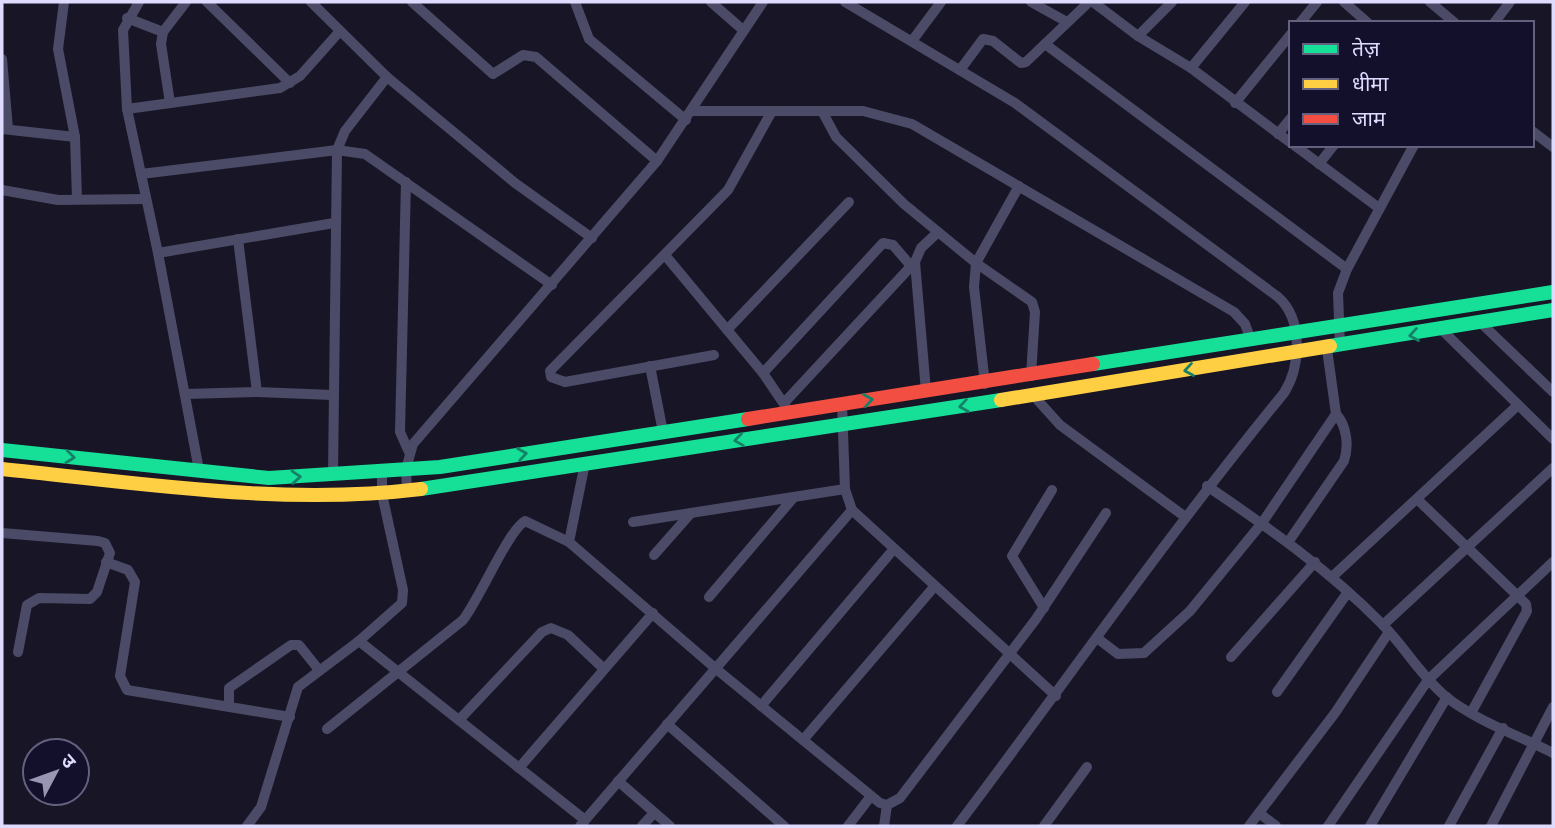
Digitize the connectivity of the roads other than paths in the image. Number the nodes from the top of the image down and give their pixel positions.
1 (64, 2) edge
2 (139, 2) edge
3 (186, 2) edge
4 (207, 2) edge
5 (412, 2) edge
6 (575, 2) edge
7 (711, 2) edge
8 (763, 2) edge
9 (845, 2) edge
10 (941, 2) edge
11 (1031, 2) edge
12 (1091, 2) edge
13 (1172, 2) edge
14 (1245, 2) edge
15 (1317, 2) edge
16 (1430, 2) edge
17 (1510, 2) edge
18 (317, 4) edge
19 (1351, 4) edge
20 (127, 18) junction
21 (1302, 21) edge
22 (1366, 21) edge
23 (1453, 21) edge
24 (1496, 21) edge
25 (1067, 22) junction
26 (743, 30) junction
27 (340, 31) junction
28 (163, 32) junction
29 (1138, 36) junction
30 (1289, 37) edge
31 (912, 41) junction
32 (1045, 44) junction
33 (2, 59) edge
34 (1191, 68) junction
35 (960, 70) junction
36 (387, 77) junction
37 (290, 83) junction
38 (170, 103) junction
39 (1236, 103) junction
40 (127, 109) junction
41 (772, 111) junction
42 (822, 111) junction
43 (689, 116) junction
44 (1289, 120) edge
45 (5, 129) edge
46 (1534, 133) edge
47 (1278, 134) junction
48 (75, 137) junction
49 (1289, 142) edge
50 (1296, 147) edge
51 (1332, 147) edge
52 (1413, 147) edge
53 (1553, 147) edge
54 (337, 150) junction
55 (657, 161) junction
56 (1319, 164) junction
57 (141, 174) junction
58 (406, 182) junction
59 (1019, 186) junction
60 (2, 190) edge
61 (146, 199) junction
62 (77, 200) junction
63 (849, 202) dead end
64 (1379, 208) junction
65 (334, 223) junction
66 (938, 232) junction
67 (592, 237) junction
68 (238, 239) junction
69 (158, 253) junction
70 (665, 255) junction
71 (976, 263) junction
72 (913, 264) junction
73 (1347, 269) junction
74 (552, 285) junction
75 (1553, 292) edge
76 (1553, 310) edge
77 (1482, 324) junction
78 (1338, 326) junction
79 (727, 330) junction
80 (1442, 330) junction
81 (1296, 333) junction
82 (1251, 340) junction
83 (1333, 348) junction
84 (1296, 353) junction
85 (714, 355) dead end
86 (650, 366) junction
87 (762, 373) junction
88 (1031, 376) junction
89 (985, 384) junction
90 (257, 391) junction
91 (926, 391) junction
92 (1553, 392) edge
93 (186, 394) junction
94 (333, 395) junction
95 (1034, 395) junction
96 (842, 404) junction
97 (1518, 405) junction
98 (787, 408) junction
99 (1336, 414) junction
100 (843, 425) junction
101 (663, 432) junction
102 (1553, 439) edge
103 (2, 450) edge
104 (409, 452) junction
105 (585, 463) junction
106 (1553, 468) edge
107 (2, 469) edge
108 (406, 469) junction
109 (199, 470) junction
110 (382, 471) junction
111 (333, 474) junction
112 (1207, 486) junction
113 (198, 489) junction
114 (845, 489) junction
115 (1052, 490) dead end
116 (407, 491) junction
117 (382, 494) junction
118 (794, 497) junction
119 (1417, 499) junction
120 (852, 510) junction
121 (692, 513) junction
122 (1106, 513) dead end
123 (1184, 516) junction
124 (633, 522) dead end
125 (1262, 523) junction
126 (2, 533) edge
127 (1289, 541) junction
128 (569, 542) junction
129 (1468, 547) junction
130 (893, 550) junction
131 (654, 555) dead end
132 (106, 562) junction
133 (1315, 562) junction
134 (1553, 562) edge
135 (1332, 577) junction
136 (934, 587) junction
137 (1348, 592) junction
138 (1517, 594) junction
139 (709, 597) dead end
140 (1044, 608) junction
141 (653, 613) junction
142 (1386, 628) junction
143 (1097, 638) junction
144 (359, 641) junction
145 (18, 652) dead end
146 (1010, 655) junction
147 (1231, 657) dead end
148 (603, 668) junction
149 (715, 668) junction
150 (319, 670) junction
151 (398, 672) junction
152 (1428, 680) junction
153 (1277, 692) dead end
154 (1056, 696) junction
155 (1447, 697) junction
156 (761, 706) junction
157 (229, 707) junction
158 (1553, 707) edge
159 (1471, 713) junction
160 (290, 717) junction
161 (458, 720) junction
162 (667, 724) junction
163 (1503, 728) junction
164 (327, 729) dead end
165 (803, 740) junction
166 (1534, 743) junction
167 (1553, 753) edge
168 (1087, 767) dead end
169 (519, 768) junction
170 (618, 781) junction
171 (871, 796) junction
172 (887, 805) junction
173 (654, 813) junction
174 (1259, 813) junction
175 (583, 823) edge
176 (247, 826) edge
177 (642, 826) edge
178 (670, 826) edge
179 (784, 826) edge
180 (848, 826) edge
181 (884, 826) edge
182 (957, 826) edge
183 (1045, 826) edge
184 (1250, 826) edge
185 (1276, 826) edge
186 (1328, 826) edge
187 (1370, 826) edge
188 (1449, 826) edge
189 (1491, 826) edge

1 - 48 street
2 - 20 street
3 - 28 street
4 - 37 street
5 - 55 street
6 - 43 street
7 - 26 street
8 - 26 street
9 - 31 street
10 - 31 street
11 - 25 street
12 - 25 street
12 - 29 street
13 - 29 street
14 - 34 street
15 - 21 street
16 - 23 street
17 - 24 street
18 - 27 street
19 - 22 street
20 - 28 street
20 - 40 street
25 - 32 street
26 - 43 street
27 - 36 street
27 - 37 street
28 - 38 street
29 - 34 street
30 - 39 street
31 - 35 street
32 - 35 street
32 - 73 street
33 - 45 street
34 - 39 street
35 - 81 street
36 - 54 street
36 - 67 street
37 - 38 street
38 - 40 street
39 - 47 street
40 - 57 street
41 - 42 street
41 - 43 street
41 - 70 street
42 - 59 street
42 - 66 street
43 - 55 street
44 - 47 street
45 - 48 street
46 - 53 street
47 - 49 street
48 - 62 street
50 - 56 street
51 - 56 street
52 - 64 street
54 - 57 street
54 - 58 street
54 - 65 street
55 - 67 street
56 - 64 street
57 - 61 street
58 - 74 street
58 - 104 street
59 - 71 street
59 - 82 street
60 - 62 street
61 - 62 street
61 - 69 street
63 - 79 street
64 - 73 street
65 - 68 street
65 - 94 street
66 - 71 street
66 - 72 street
67 - 74 street
68 - 69 street
68 - 90 street
69 - 93 street
70 - 79 street
70 - 86 street
71 - 88 street
71 - 89 street
72 - 87 street
72 - 91 street
72 - 98 street
73 - 78 street
74 - 104 street
75 - 78 main road
76 - 77 main road
77 - 80 main road
77 - 92 street
78 - 81 main road
78 - 83 street
79 - 87 street
80 -> 83 main road
80 - 97 street
81 - 82 main road
81 - 84 street
82 - 88 main road
83 - 84 main road
83 - 99 street
84 -> 95 main road
84 - 112 street
85 - 86 street
86 - 101 street
87 - 98 street
88 - 89 main road
89 - 91 main road
90 - 93 street
90 - 94 street
96 -> 91 main road
93 - 109 street
94 - 111 street
95 -> 100 main road
95 - 123 street
96 - 98 main road
96 - 100 street
97 - 102 street
97 - 119 street
98 - 101 main road
99 - 125 street
99 - 127 street
100 -> 105 main road
100 - 114 street
108 -> 101 main road
103 -> 109 main road
104 - 108 street
105 - 116 main road
105 - 128 street
106 - 129 street
107 - 113 main road
108 - 110 main road
108 - 116 street
109 -> 111 main road
109 - 113 main road
110 - 111 main road
110 - 117 street
112 - 123 street
112 - 125 street
113 - 117 main road
114 - 118 street
114 - 120 street
115 - 140 street
116 - 117 main road
117 - 144 street
118 - 121 street
118 - 139 street
119 - 129 street
119 - 135 street
120 - 130 street
120 - 149 street
121 - 124 street
121 - 131 street
122 - 140 street
123 - 143 street
125 - 127 street
125 - 143 street
126 - 132 street
127 - 133 street
128 - 141 street
128 - 151 street
129 - 138 street
129 - 142 street
130 - 136 street
130 - 156 street
132 - 145 street
132 - 157 street
133 - 135 street
133 - 147 street
134 - 138 street
135 - 137 street
136 - 146 street
136 - 165 street
137 - 142 street
137 - 153 street
138 - 152 street
138 - 159 street
140 - 146 street
141 - 148 street
141 - 149 street
142 - 152 street
142 - 174 street
143 - 154 street
144 - 150 street
144 - 151 street
146 - 154 street
146 - 172 street
148 - 161 street
148 - 169 street
149 - 156 street
149 - 162 street
150 - 157 street
150 - 160 street
151 - 161 street
151 - 164 street
152 - 155 street
152 - 186 street
154 - 182 street
155 - 159 street
155 - 187 street
156 - 165 street
157 - 160 street
158 - 166 street
159 - 163 street
160 - 176 street
161 - 169 street
162 - 170 street
162 - 179 street
163 - 166 street
163 - 188 street
165 - 171 street
166 - 167 street
166 - 189 street
168 - 183 street
169 - 175 street
170 - 173 street
170 - 175 street
171 - 172 street
171 - 180 street
172 - 181 street
173 - 177 street
173 - 178 street
174 - 184 street
174 - 185 street

